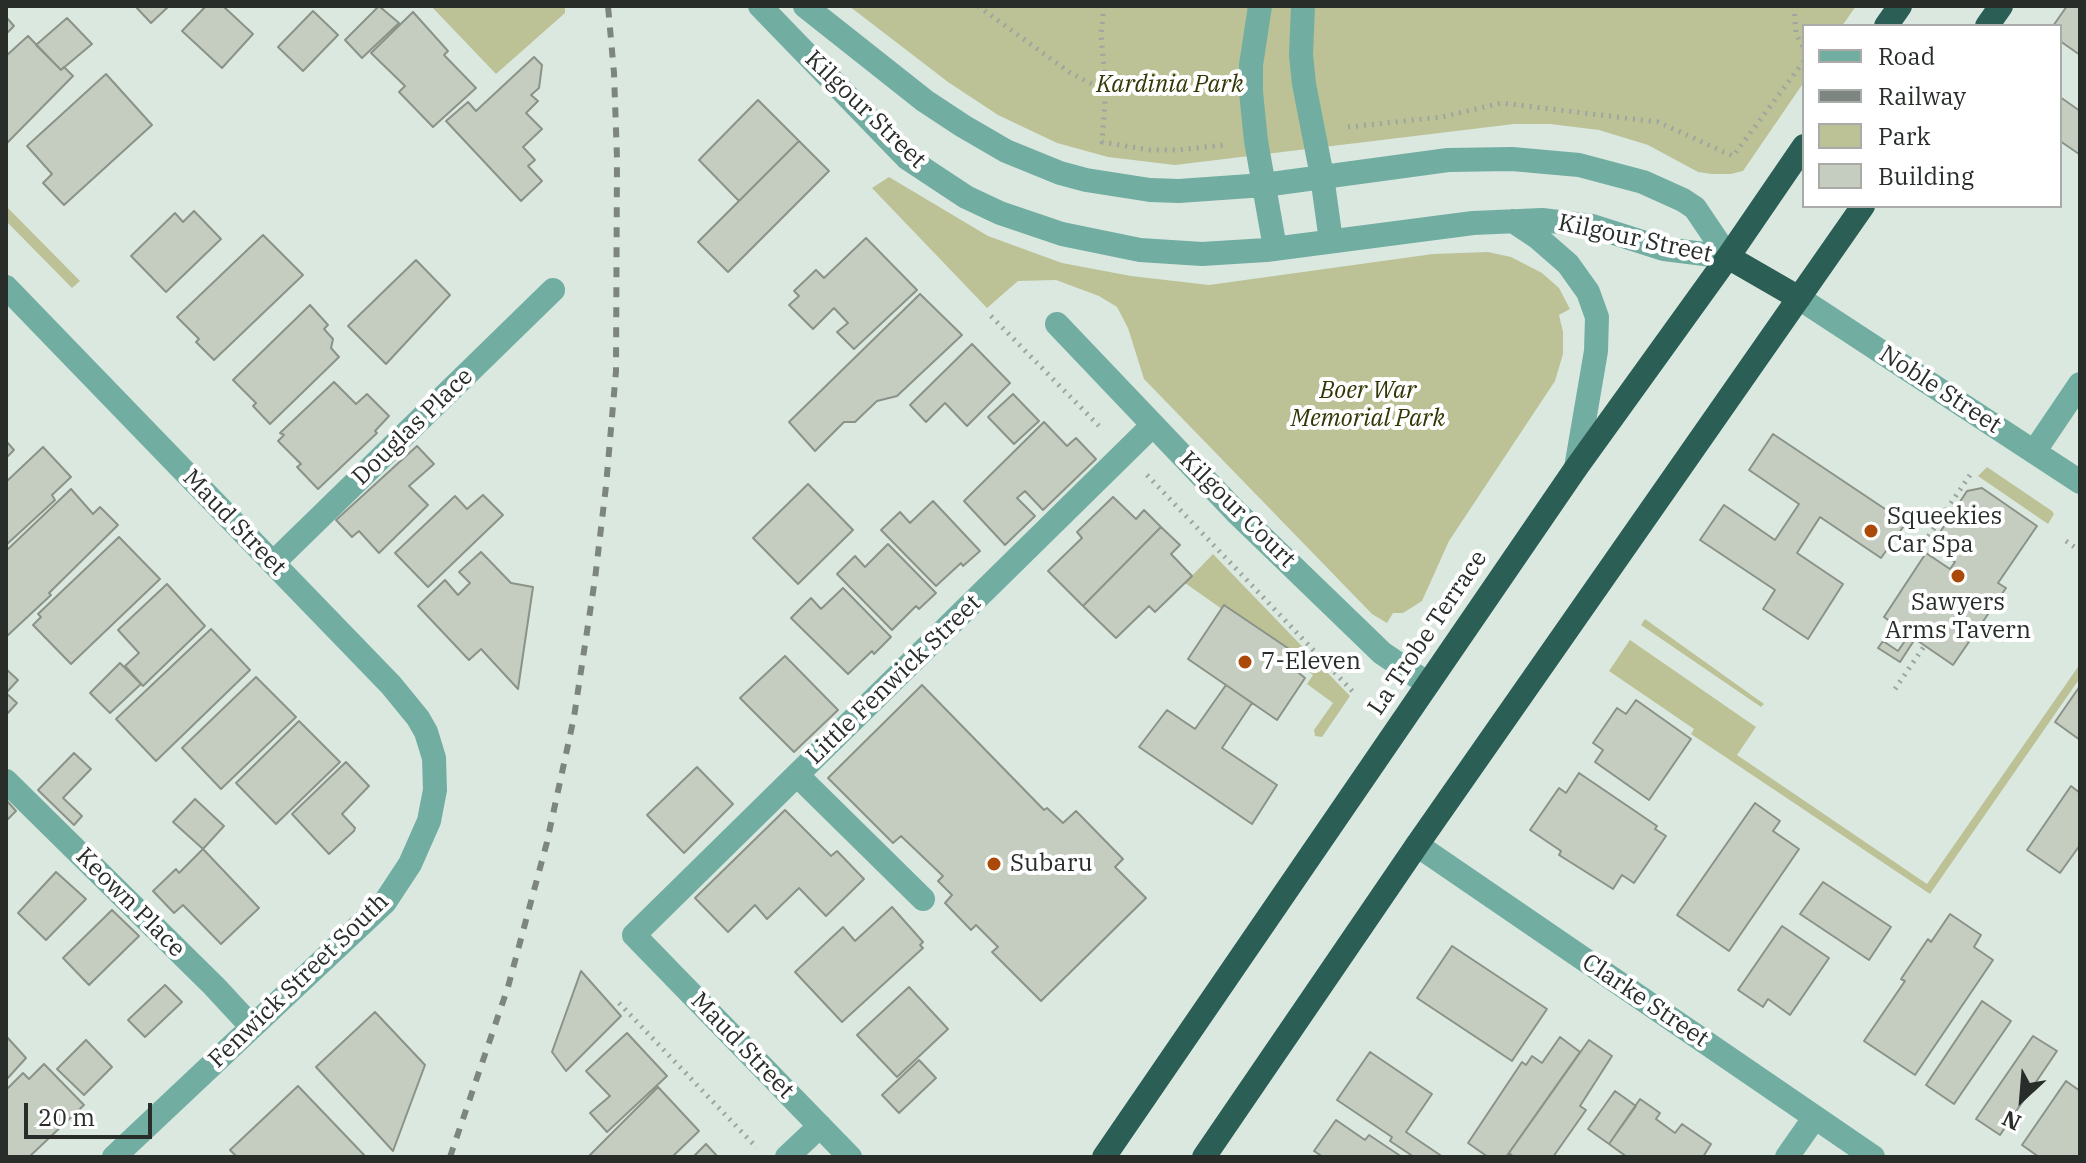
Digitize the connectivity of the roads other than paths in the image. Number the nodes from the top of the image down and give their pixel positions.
1 (760, 6) edge
2 (805, 6) edge
3 (1260, 6) edge
4 (1303, 6) edge
5 (1900, 6) edge
6 (2001, 6) edge
7 (1887, 24) edge
8 (1988, 24) edge
9 (1802, 149) edge
10 (1322, 176) junction
11 (1264, 185) junction
12 (1862, 208) edge
13 (1513, 221) junction
14 (1331, 241) junction
15 (1275, 248) junction
16 (1728, 257) junction
17 (6, 287) edge
18 (553, 290) dead end
19 (1799, 298) junction
20 (1057, 324) dead end
21 (2080, 384) edge
22 (1153, 425) junction
23 (2034, 452) junction
24 (1576, 468) junction
25 (2080, 482) edge
26 (273, 563) junction
27 (1428, 684) junction
28 (797, 775) junction
29 (435, 776) joint
30 (6, 781) edge
31 (1417, 845) junction
32 (923, 899) dead end
33 (634, 935) joint
34 (252, 1027) junction
35 (1815, 1117) junction
36 (820, 1126) junction
37 (114, 1157) edge
38 (787, 1157) edge
39 (850, 1157) edge
40 (1104, 1157) edge
41 (1204, 1157) edge
42 (1787, 1157) edge
43 (1873, 1157) edge

1 - 15 street, Kilgour Street
2 - 11 street, Kilgour Street
3 - 11 street
4 - 10 street
5 - 7 highway
6 - 8 highway
9 - 16 highway, La Trobe Terrace
10 - 11 street, Kilgour Street
10 - 14 street
10 - 16 street, Kilgour Street
11 - 15 street
12 - 19 highway
13 - 14 street, Kilgour Street
13 - 16 street, Kilgour Street
13 - 24 street
14 - 15 street, Kilgour Street
16 - 19 highway
16 - 24 highway, La Trobe Terrace
17 - 26 street, Maud Street
18 - 26 street, Douglas Place
19 - 23 street, Noble Street
19 - 31 highway
20 - 22 street, Kilgour Court
21 - 23 street
22 - 27 street, Kilgour Court
22 - 28 street, Little Fenwick Street
23 - 25 street, Noble Street
24 - 27 highway, La Trobe Terrace
26 - 29 street, Maud Street
27 - 40 highway, La Trobe Terrace
28 - 32 street
28 - 33 street, Little Fenwick Street
29 - 34 street, Fenwick Street South
30 - 34 street, Keown Place
31 - 35 street, Clarke Street
31 - 41 highway
33 - 36 street, Maud Street
34 - 37 street, Fenwick Street South
35 - 42 street
35 - 43 street, Clarke Street
36 - 38 street
36 - 39 street, Maud Street

